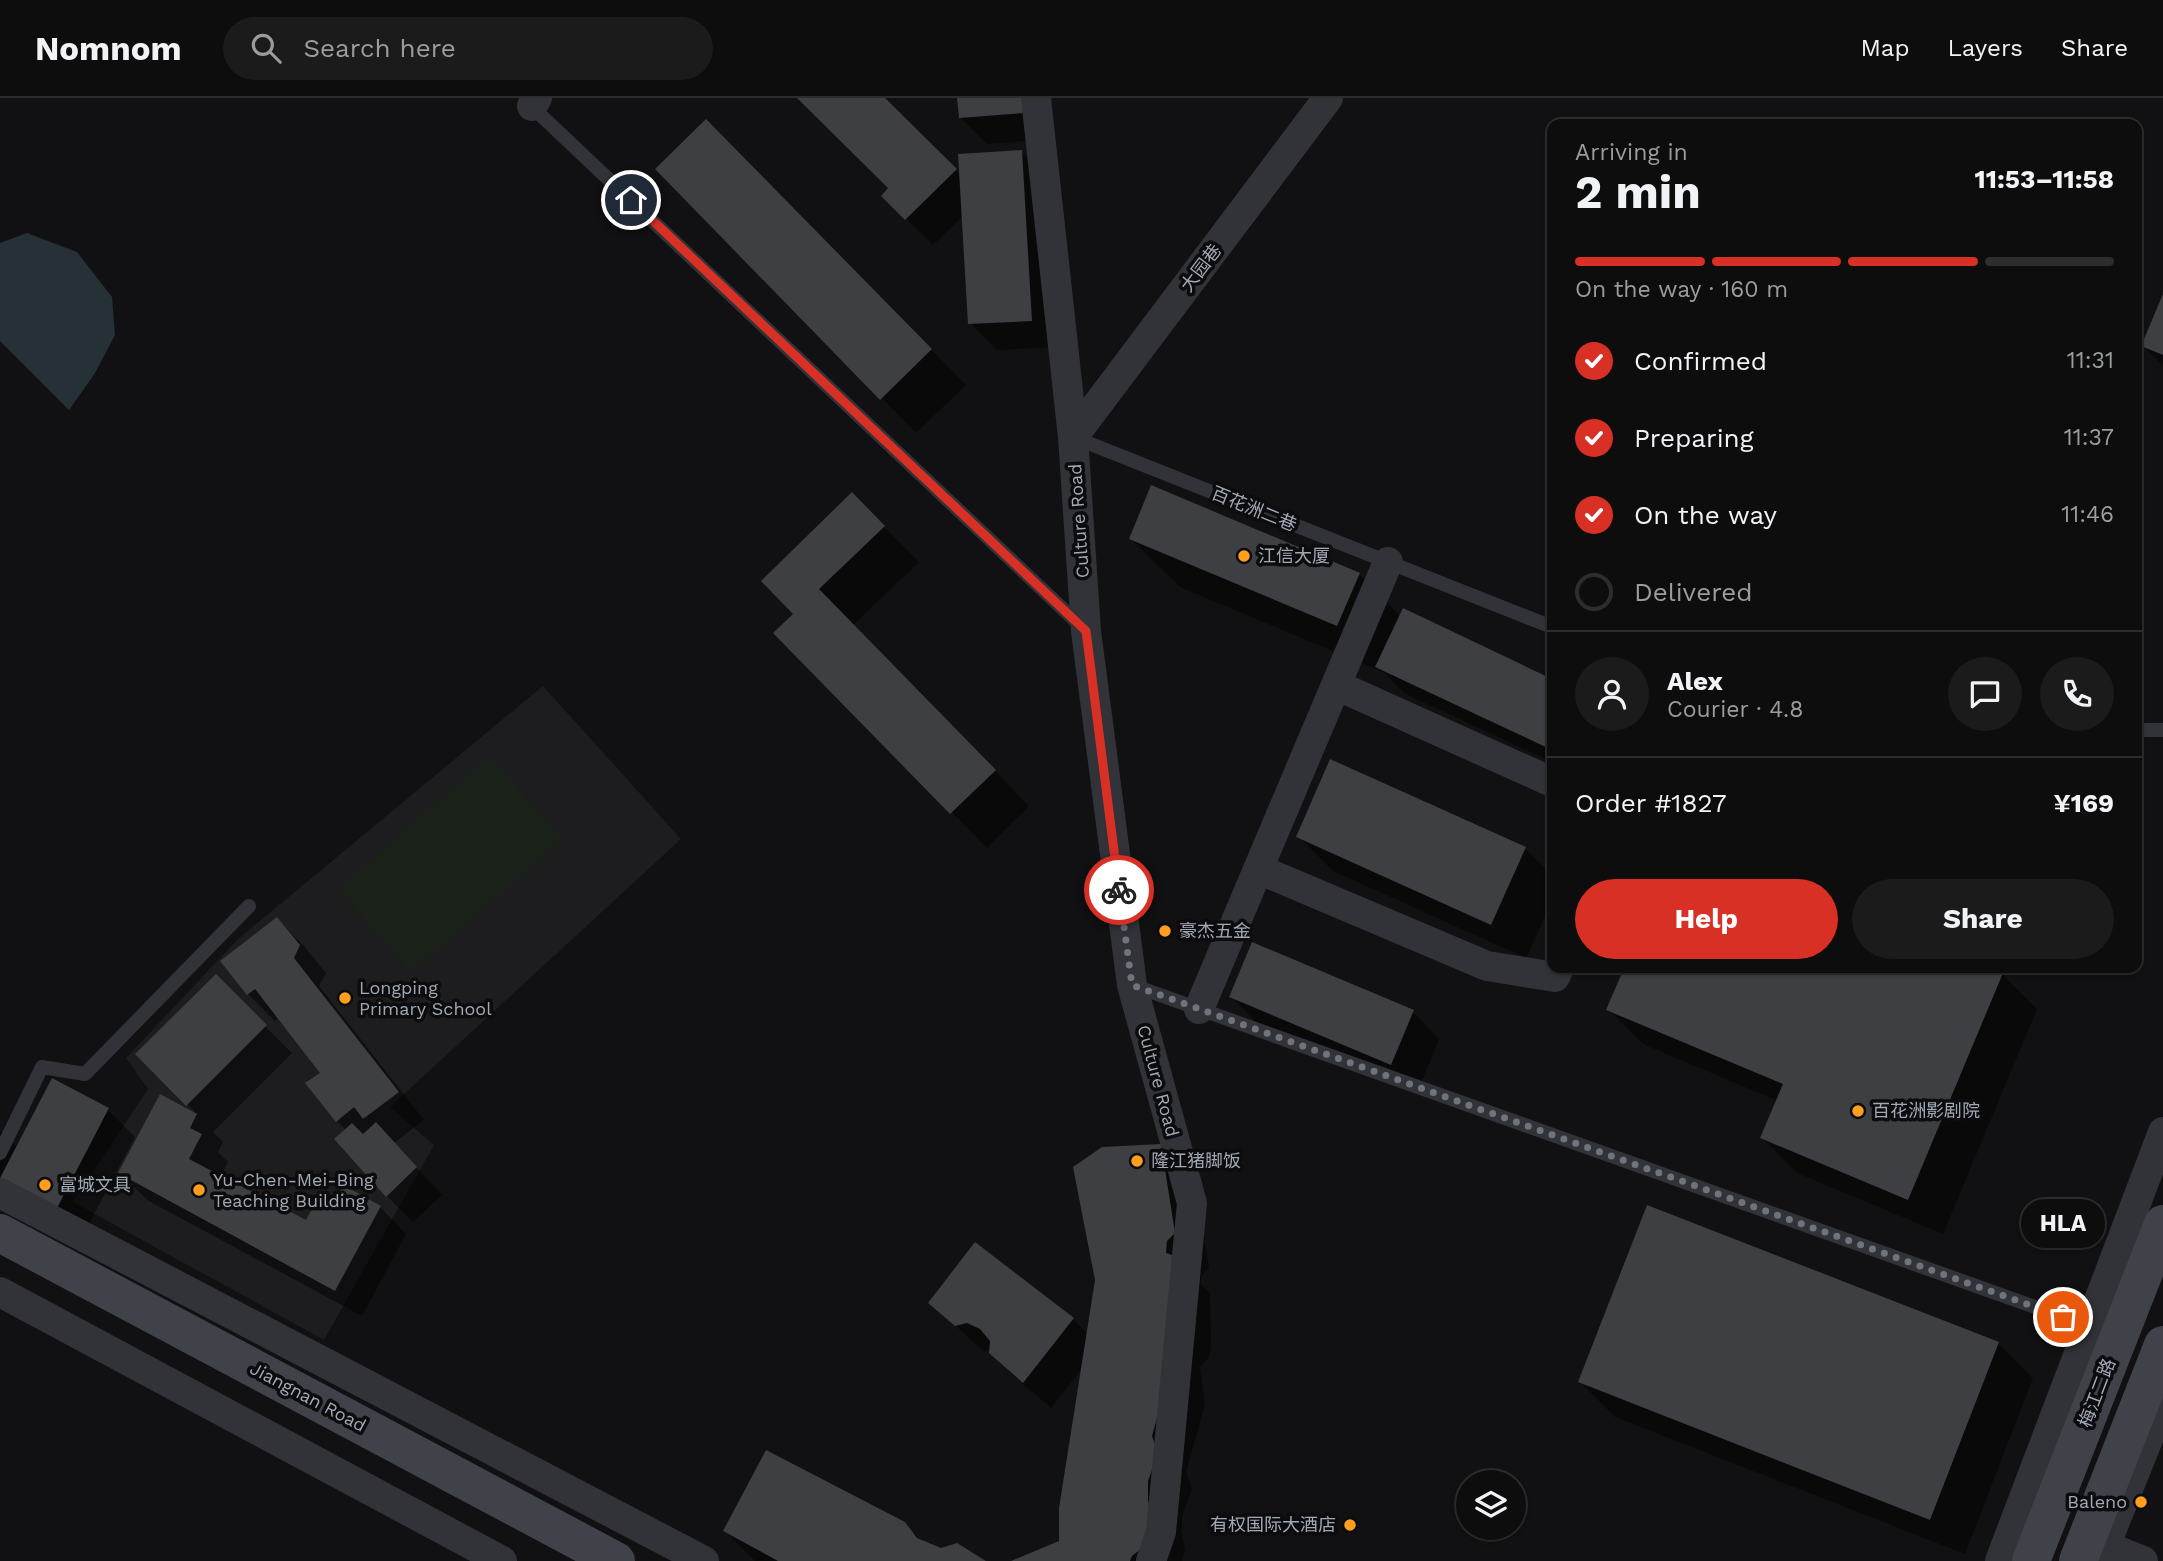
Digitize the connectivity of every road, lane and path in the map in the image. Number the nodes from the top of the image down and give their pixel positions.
1 (1036, 98) edge
2 (1328, 98) edge
3 (531, 101) edge
4 (1073, 437) junction
5 (1388, 562) junction
6 (1547, 625) edge
7 (1086, 631) junction
8 (1336, 685) junction
9 (2142, 730) edge
10 (2163, 730) edge
11 (1547, 780) edge
12 (1258, 869) junction
13 (249, 906) dead end
14 (1557, 973) edge
15 (1132, 985) junction
16 (1199, 1009) junction
17 (2163, 1132) edge
18 (0, 1153) edge
19 (0, 1193) edge
20 (2163, 1224) edge
21 (0, 1233) edge
22 (0, 1292) edge
23 (2104, 1331) junction
24 (2163, 1345) edge
25 (2163, 1402) edge
26 (2092, 1555) edge
27 (502, 1561) edge
28 (616, 1561) edge
29 (704, 1561) edge
30 (1151, 1561) edge
31 (2000, 1561) edge
32 (2031, 1561) edge
33 (2143, 1561) edge

1 - 4 street, Culture Road
2 - 4 street, 大园巷
3 - 7 lane
4 - 5 lane, 百花洲二巷
4 - 7 street, Culture Road
5 - 6 lane, 百花洲二巷
5 - 8 street
7 - 15 street, Culture Road
8 - 11 street
8 - 12 street
9 - 10 lane
12 - 14 street
12 - 16 street
13 - 18 lane
15 - 16 lane
15 - 30 street, Culture Road
16 - 23 lane
17 - 23 street
19 - 29 street
20 - 23 main road, 梅江二路
21 - 28 main road, Jiangnan Road
22 - 27 street
23 - 31 street
23 - 32 main road, 梅江二路
24 - 26 main road
25 - 26 street
26 - 33 street

